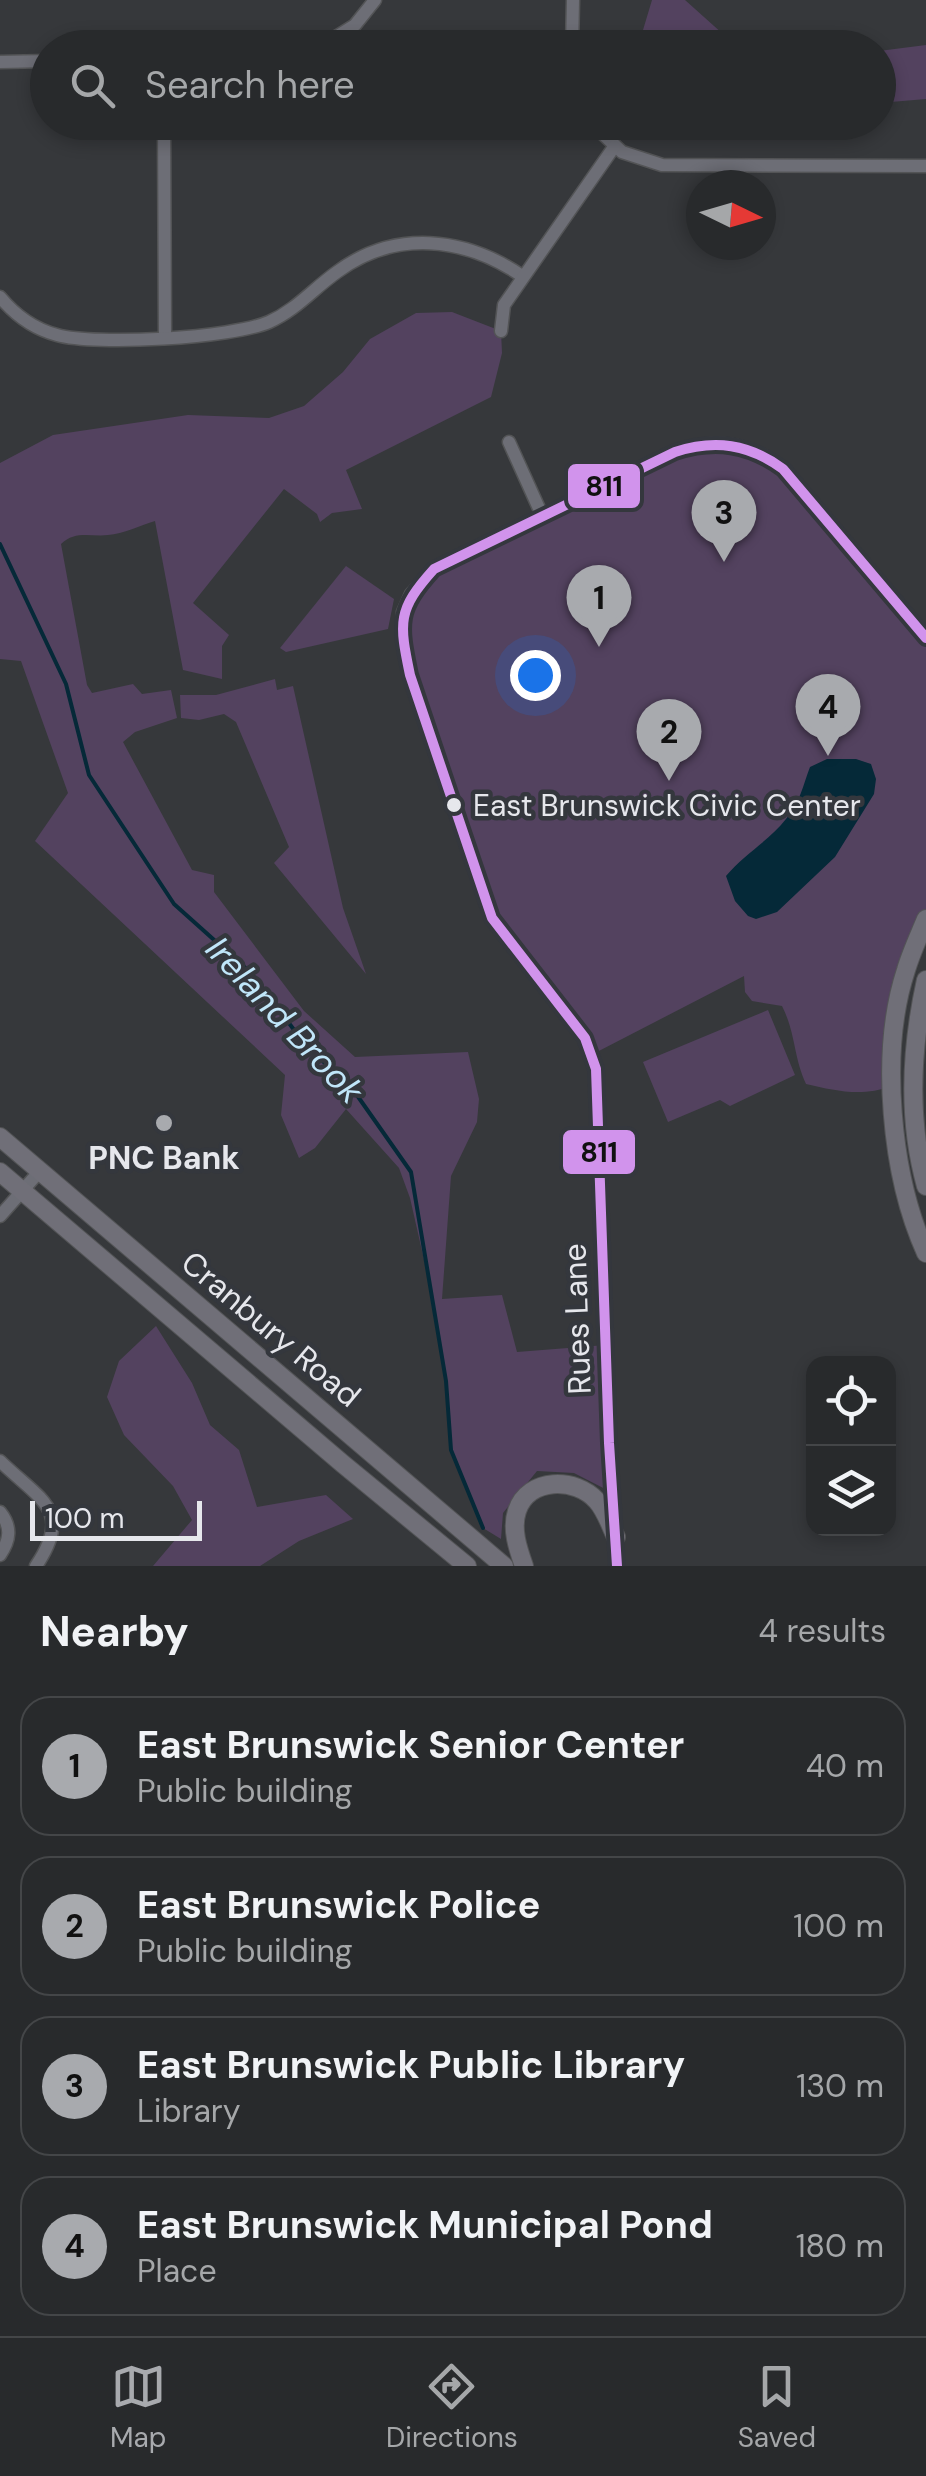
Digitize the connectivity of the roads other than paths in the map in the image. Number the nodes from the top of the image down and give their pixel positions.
1 (375, 0) edge
2 (573, 0) edge
3 (348, 30) edge
4 (572, 30) edge
5 (30, 61) edge
6 (0, 62) edge
7 (164, 140) edge
8 (607, 140) edge
9 (614, 147) junction
10 (926, 166) edge
11 (522, 276) junction
12 (0, 297) edge
13 (501, 331) dead end
14 (165, 337) junction
15 (510, 442) dead end
16 (542, 516) junction
17 (926, 638) edge
18 (926, 920) edge
19 (926, 980) edge
20 (0, 1137) edge
21 (0, 1172) edge
22 (39, 1172) junction
23 (926, 1186) edge
24 (22, 1191) junction
25 (0, 1216) edge
26 (926, 1253) edge
27 (0, 1461) edge
28 (0, 1512) edge
29 (616, 1537) junction
30 (0, 1555) edge
31 (36, 1566) edge
32 (467, 1566) edge
33 (504, 1566) edge
34 (524, 1566) edge
35 (617, 1566) edge

1 - 3 street
2 - 4 street
5 - 6 street
7 - 14 street
8 - 9 street
9 - 10 street
9 - 11 street
11 - 13 street
11 - 14 street
12 - 14 street
15 - 16 street
16 - 17 street
16 - 29 street, Rues Lane
18 - 26 main road
19 - 23 main road
20 - 22 main road, Cranbury Road
21 - 24 main road, Cranbury Road
22 - 24 street
22 - 33 main road, Cranbury Road
24 - 25 street
24 - 32 main road, Cranbury Road
27 - 31 street
28 - 30 street
29 - 34 main road
29 - 35 street, Rues Lane

